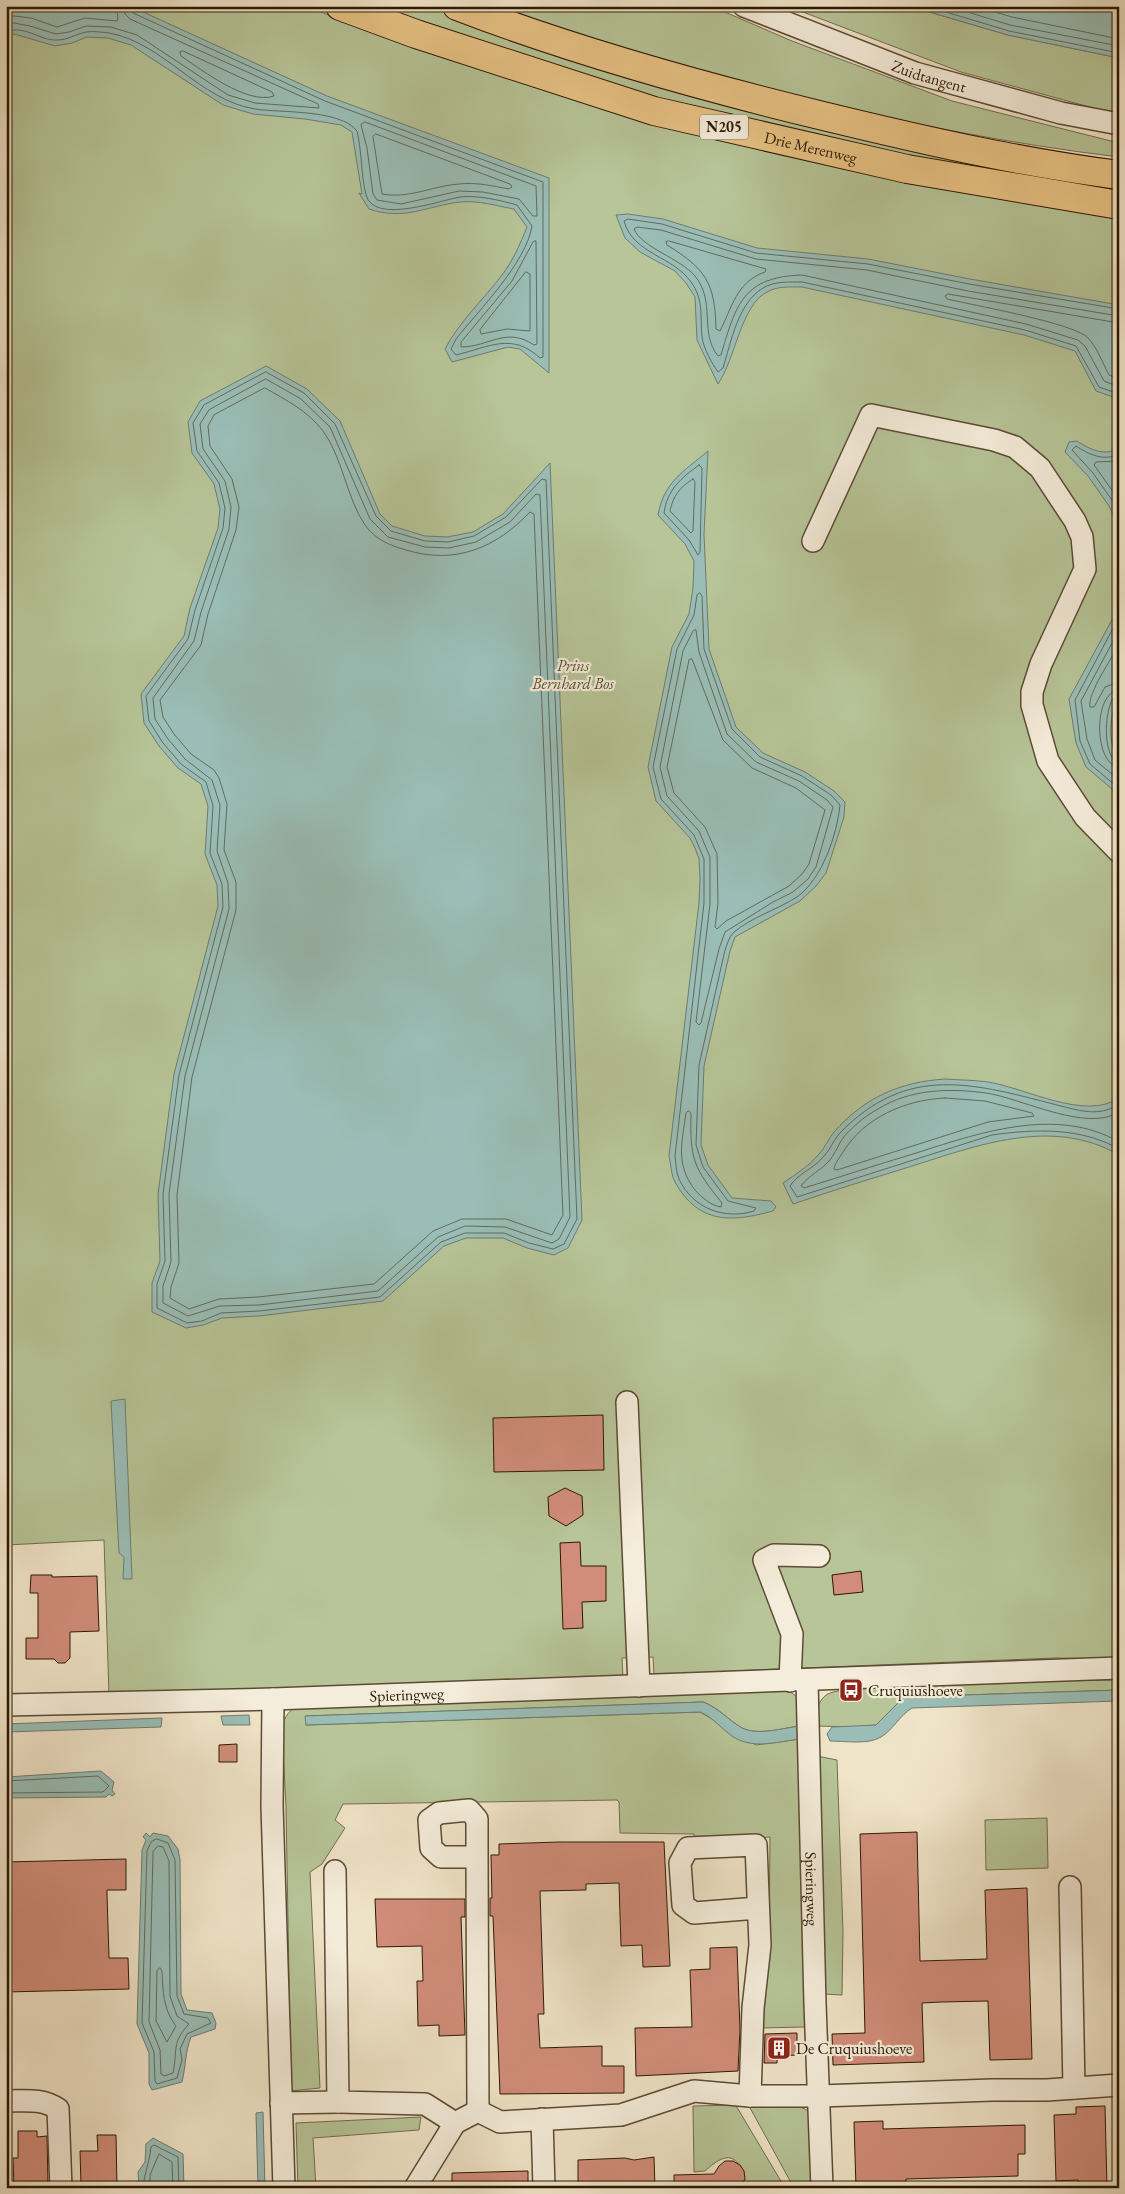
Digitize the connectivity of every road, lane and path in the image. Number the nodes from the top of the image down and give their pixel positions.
1 (340, 6) edge
2 (457, 6) edge
3 (744, 6) edge
4 (1119, 124) edge
5 (1119, 175) edge
6 (1119, 204) edge
7 (813, 541) dead end
8 (1119, 852) edge
9 (627, 1402) dead end
10 (819, 1556) dead end
11 (1119, 1668) edge
12 (799, 1681) junction
13 (639, 1686) junction
14 (273, 1699) junction
15 (6, 1705) edge
16 (477, 1857) dead end
17 (336, 1871) dead end
18 (1070, 1887) dead end
19 (758, 1908) junction
20 (1119, 2085) edge
21 (1074, 2088) junction
22 (750, 2096) junction
23 (820, 2096) junction
24 (6, 2101) edge
25 (338, 2102) junction
26 (281, 2103) junction
27 (478, 2111) junction
28 (542, 2119) junction
29 (455, 2123) junction
30 (61, 2188) edge
31 (284, 2188) edge
32 (415, 2188) edge
33 (544, 2188) edge
34 (822, 2188) edge

1 - 6 highway, Drie Merenweg / N205
2 - 5 highway, Drie Merenweg / N205
3 - 4 street, Zuidtangent
7 - 8 street
9 - 13 street
10 - 12 street
11 - 12 street, Spieringweg
12 - 13 street, Spieringweg
12 - 23 street, Spieringweg
13 - 14 street, Spieringweg
14 - 15 street, Spieringweg
14 - 26 street
16 - 27 street
17 - 25 street
18 - 21 street
19 - 19 street
19 - 22 street
20 - 21 street
21 - 23 street
22 - 23 street
22 - 28 street
23 - 34 street, Spieringweg
24 - 30 street
25 - 26 street
25 - 29 street
26 - 31 street
27 - 28 street
27 - 29 street
28 - 33 street
29 - 32 street

